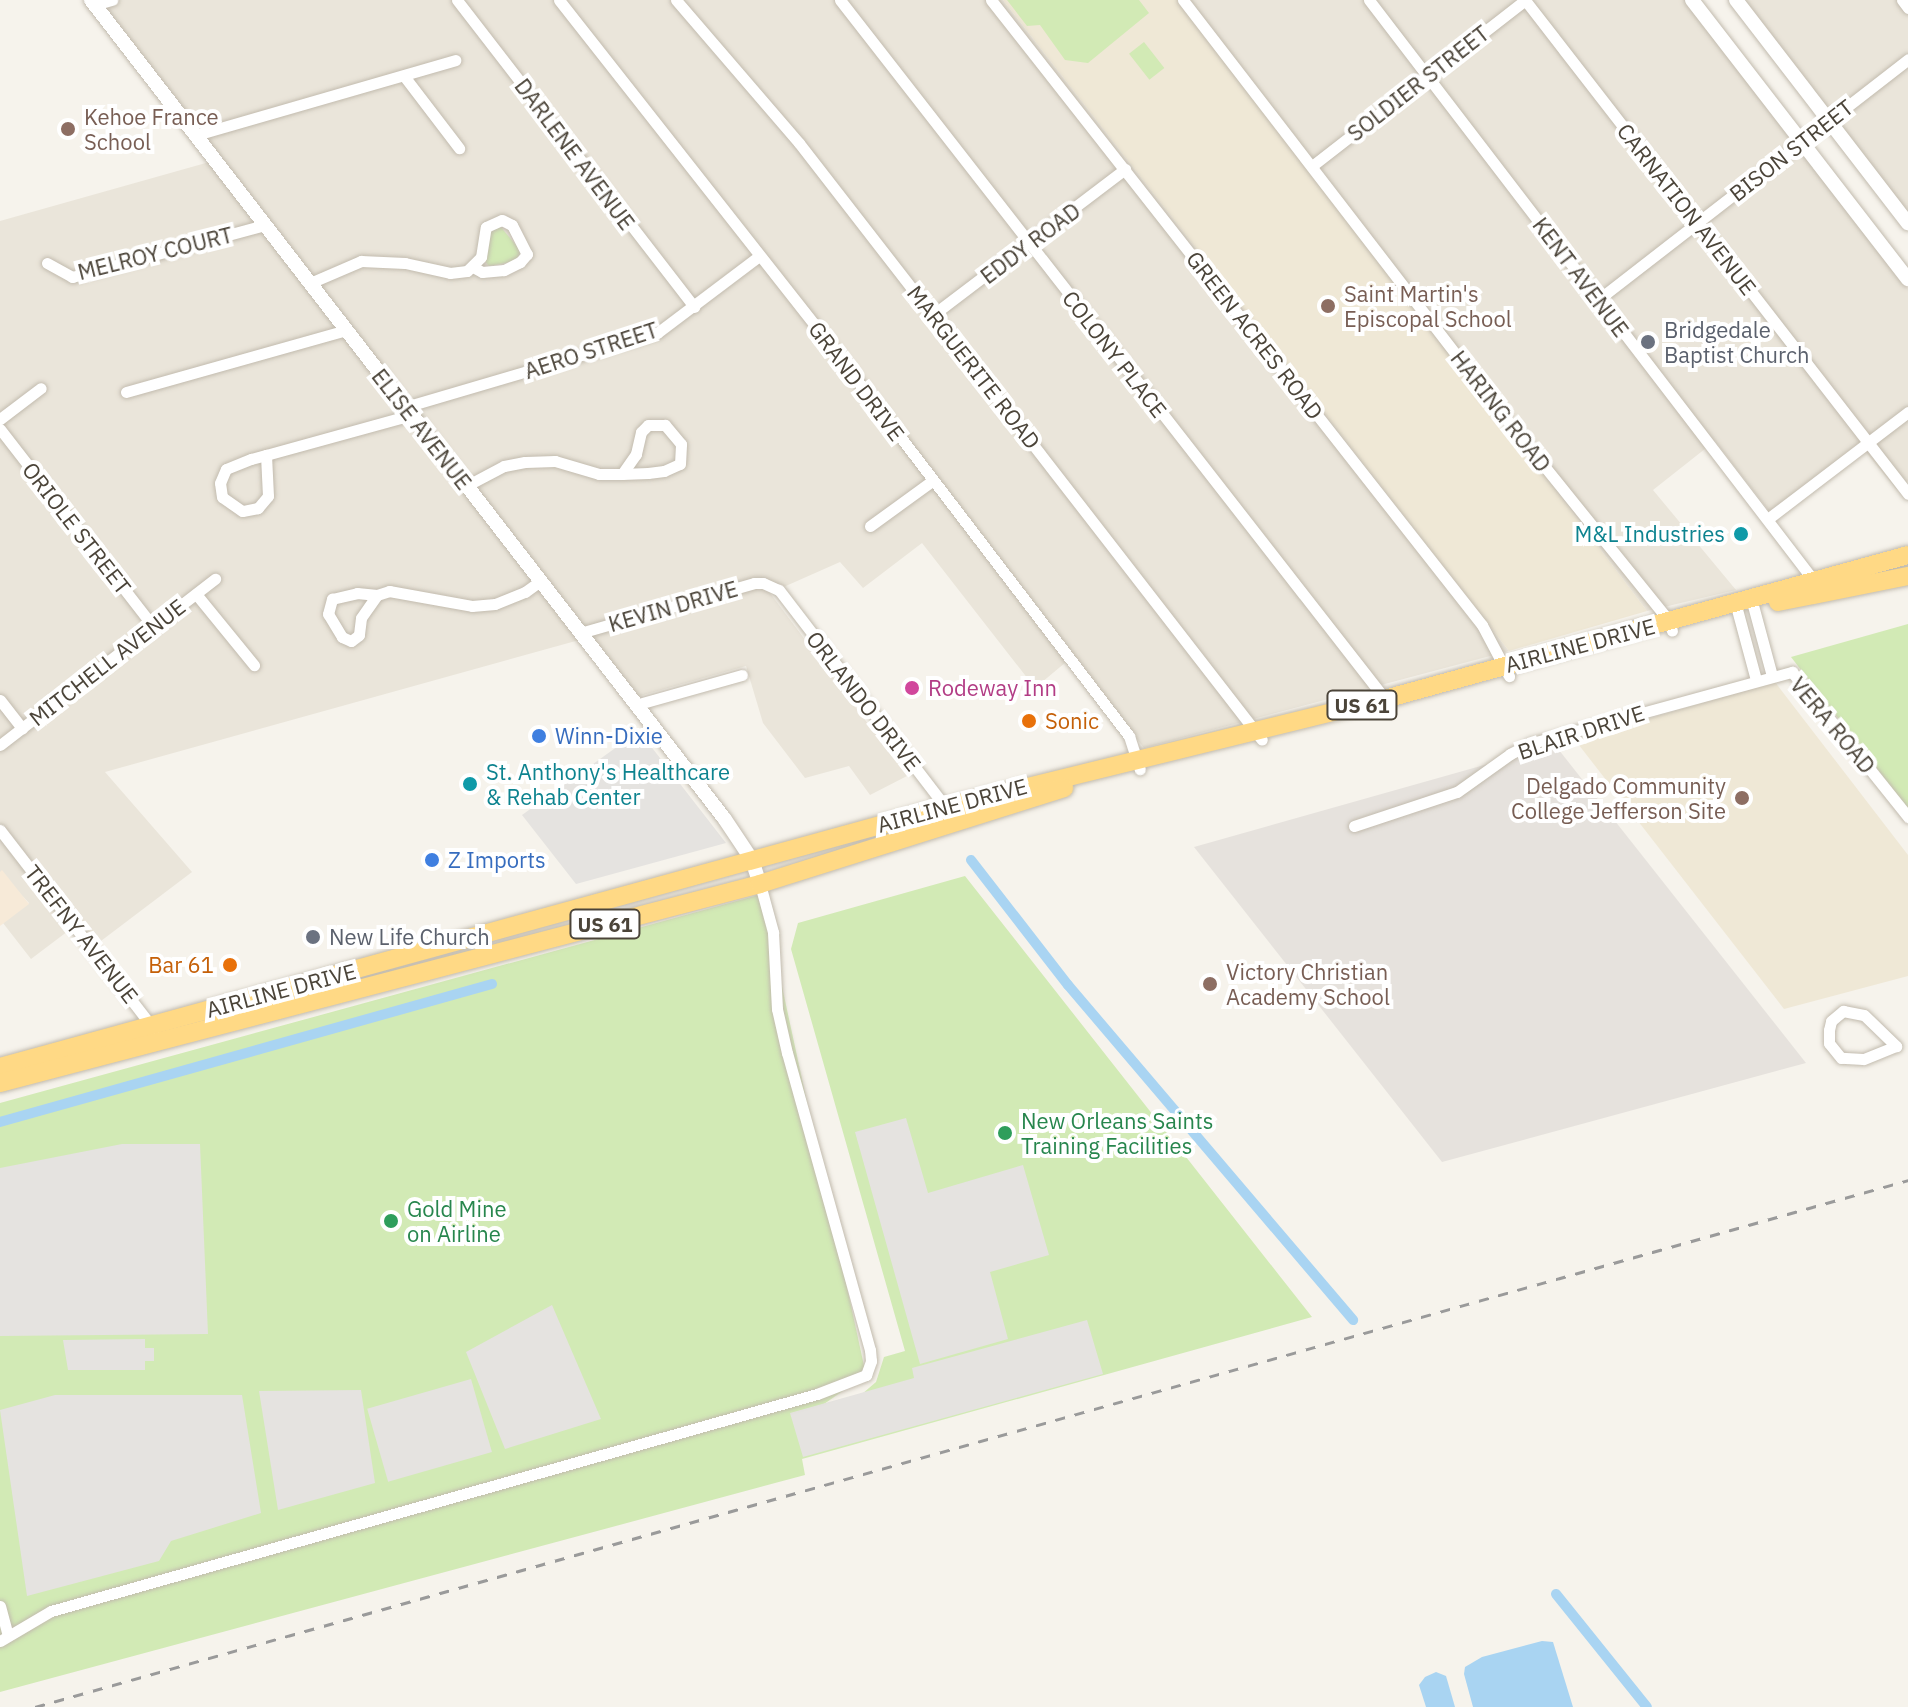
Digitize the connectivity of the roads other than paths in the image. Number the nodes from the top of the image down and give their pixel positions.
1 (112, 0) edge
2 (457, 0) edge
3 (559, 0) edge
4 (676, 0) edge
5 (840, 0) edge
6 (991, 0) edge
7 (1183, 0) edge
8 (1369, 0) edge
9 (1525, 0) edge
10 (1692, 0) edge
11 (1736, 0) edge
12 (1902, 0) edge
13 (92, 2) edge
14 (1908, 8) edge
15 (1908, 59) edge
16 (455, 60) dead end
17 (404, 76) junction
18 (1427, 77) junction
19 (1828, 120) junction
20 (196, 135) junction
21 (1801, 141) junction
22 (459, 148) dead end
23 (1312, 166) junction
24 (1125, 169) junction
25 (1697, 223) junction
26 (1908, 223) edge
27 (265, 225) junction
28 (1030, 244) junction
29 (759, 256) junction
30 (47, 263) dead end
31 (473, 267) junction
32 (1908, 279) edge
33 (310, 283) junction
34 (1599, 299) junction
35 (694, 307) junction
36 (934, 314) junction
37 (346, 330) junction
38 (41, 388) dead end
39 (126, 392) dead end
40 (408, 411) junction
41 (1908, 412) edge
42 (0, 419) edge
43 (0, 429) edge
44 (1868, 443) junction
45 (266, 455) junction
46 (622, 474) junction
47 (932, 481) junction
48 (466, 486) junction
49 (1908, 494) edge
50 (1769, 518) junction
51 (870, 526) dead end
52 (1908, 555) edge
53 (1908, 576) edge
54 (215, 579) dead end
55 (540, 581) junction
56 (767, 584) joint
57 (1818, 586) junction
58 (196, 594) junction
59 (377, 595) junction
60 (1745, 605) junction
61 (153, 626) junction
62 (1670, 626) junction
63 (580, 633) junction
64 (254, 665) dead end
65 (1507, 671) junction
66 (742, 675) dead end
67 (1772, 676) junction
68 (1756, 680) junction
69 (0, 700) edge
70 (1387, 704) junction
71 (635, 705) junction
72 (22, 728) junction
73 (1260, 736) junction
74 (0, 745) edge
75 (1139, 764) junction
76 (946, 807) junction
77 (1908, 817) edge
78 (956, 823) junction
79 (1354, 826) dead end
80 (0, 830) edge
81 (752, 860) junction
82 (760, 884) junction
83 (505, 929) junction
84 (509, 949) junction
85 (155, 1033) junction
86 (1908, 1041) edge
87 (1896, 1046) junction
88 (0, 1067) edge
89 (0, 1083) edge
90 (0, 1606) edge
91 (4, 1638) edge

1 - 13 street
2 - 35 street, DARLENE AVENUE
3 - 29 street, GRAND DRIVE
4 - 36 street, MARGUERITE ROAD
5 - 28 street, COLONY PLACE
6 - 24 street, GREEN ACRES ROAD
7 - 23 street, HARING ROAD
8 - 18 street, KENT AVENUE
9 - 18 street, SOLDIER STREET
9 - 25 street, CARNATION AVENUE
10 - 21 street
11 - 19 street
12 - 14 street
13 - 20 street, ELISE AVENUE
15 - 19 street, BISON STREET
16 - 17 street
17 - 20 street
17 - 22 street
18 - 23 street, SOLDIER STREET
18 - 34 street, KENT AVENUE
19 - 21 street, BISON STREET
19 - 26 street
20 - 27 street, ELISE AVENUE
21 - 25 street, BISON STREET
21 - 32 street
23 - 62 street, HARING ROAD
24 - 28 street, EDDY ROAD
24 - 65 street, GREEN ACRES ROAD
25 - 34 street, BISON STREET
25 - 44 street, CARNATION AVENUE
27 - 30 street, MELROY COURT
27 - 33 street, ELISE AVENUE
28 - 36 street, EDDY ROAD
28 - 70 street, COLONY PLACE
29 - 35 street, AERO STREET
29 - 47 street, GRAND DRIVE
31 - 31 street
31 - 33 street
33 - 37 street, ELISE AVENUE
34 - 50 street, KENT AVENUE
35 - 40 street, AERO STREET
36 - 73 street, MARGUERITE ROAD
37 - 39 street
37 - 40 street, ELISE AVENUE
38 - 42 street
40 - 45 street, AERO STREET
40 - 48 street, ELISE AVENUE
41 - 44 street
43 - 61 street, ORIOLE STREET
44 - 49 street, CARNATION AVENUE
44 - 50 street
45 - 45 street, AERO STREET
46 - 46 street
46 - 48 street
47 - 51 street
47 - 75 street, GRAND DRIVE
48 - 55 street, ELISE AVENUE
50 - 57 street, KENT AVENUE
52 - 57 highway, AIRLINE DRIVE / US 61
53 - 57 highway, AIRLINE DRIVE / US 61
54 - 58 street, MITCHELL AVENUE
55 - 59 street
55 - 63 street, ELISE AVENUE
56 - 63 street, KEVIN DRIVE
56 - 76 street, ORLANDO DRIVE
57 - 60 highway, AIRLINE DRIVE / US 61
58 - 61 street, MITCHELL AVENUE
58 - 64 street
59 - 59 street
60 - 62 highway, AIRLINE DRIVE / US 61
60 - 67 street, VERA ROAD
60 - 68 street
61 - 72 street, MITCHELL AVENUE
62 - 65 highway, AIRLINE DRIVE / US 61
63 - 71 street, ELISE AVENUE
65 - 70 highway, AIRLINE DRIVE / US 61
66 - 71 street
67 - 68 street, BLAIR DRIVE
67 - 77 street, VERA ROAD
68 - 79 street, BLAIR DRIVE
69 - 72 street
70 - 73 highway, AIRLINE DRIVE / US 61
71 - 81 street, ELISE AVENUE
72 - 74 street, MITCHELL AVENUE
73 - 75 highway, AIRLINE DRIVE / US 61
75 - 76 highway, AIRLINE DRIVE / US 61
75 - 78 highway, AIRLINE DRIVE / US 61
76 - 78 street, ORLANDO DRIVE
76 - 81 highway, AIRLINE DRIVE / US 61
78 - 82 highway, AIRLINE DRIVE / US 61
80 - 85 street, TREFNY AVENUE
81 - 82 street, ELISE AVENUE
81 - 83 highway, AIRLINE DRIVE / US 61
82 - 84 highway, AIRLINE DRIVE / US 61
82 - 91 street
83 - 84 highway
83 - 85 highway, AIRLINE DRIVE / US 61
84 - 85 highway, AIRLINE DRIVE / US 61
85 - 88 highway, AIRLINE DRIVE / US 61
85 - 89 highway, AIRLINE DRIVE / US 61
86 - 87 street
87 - 87 street
90 - 91 street

